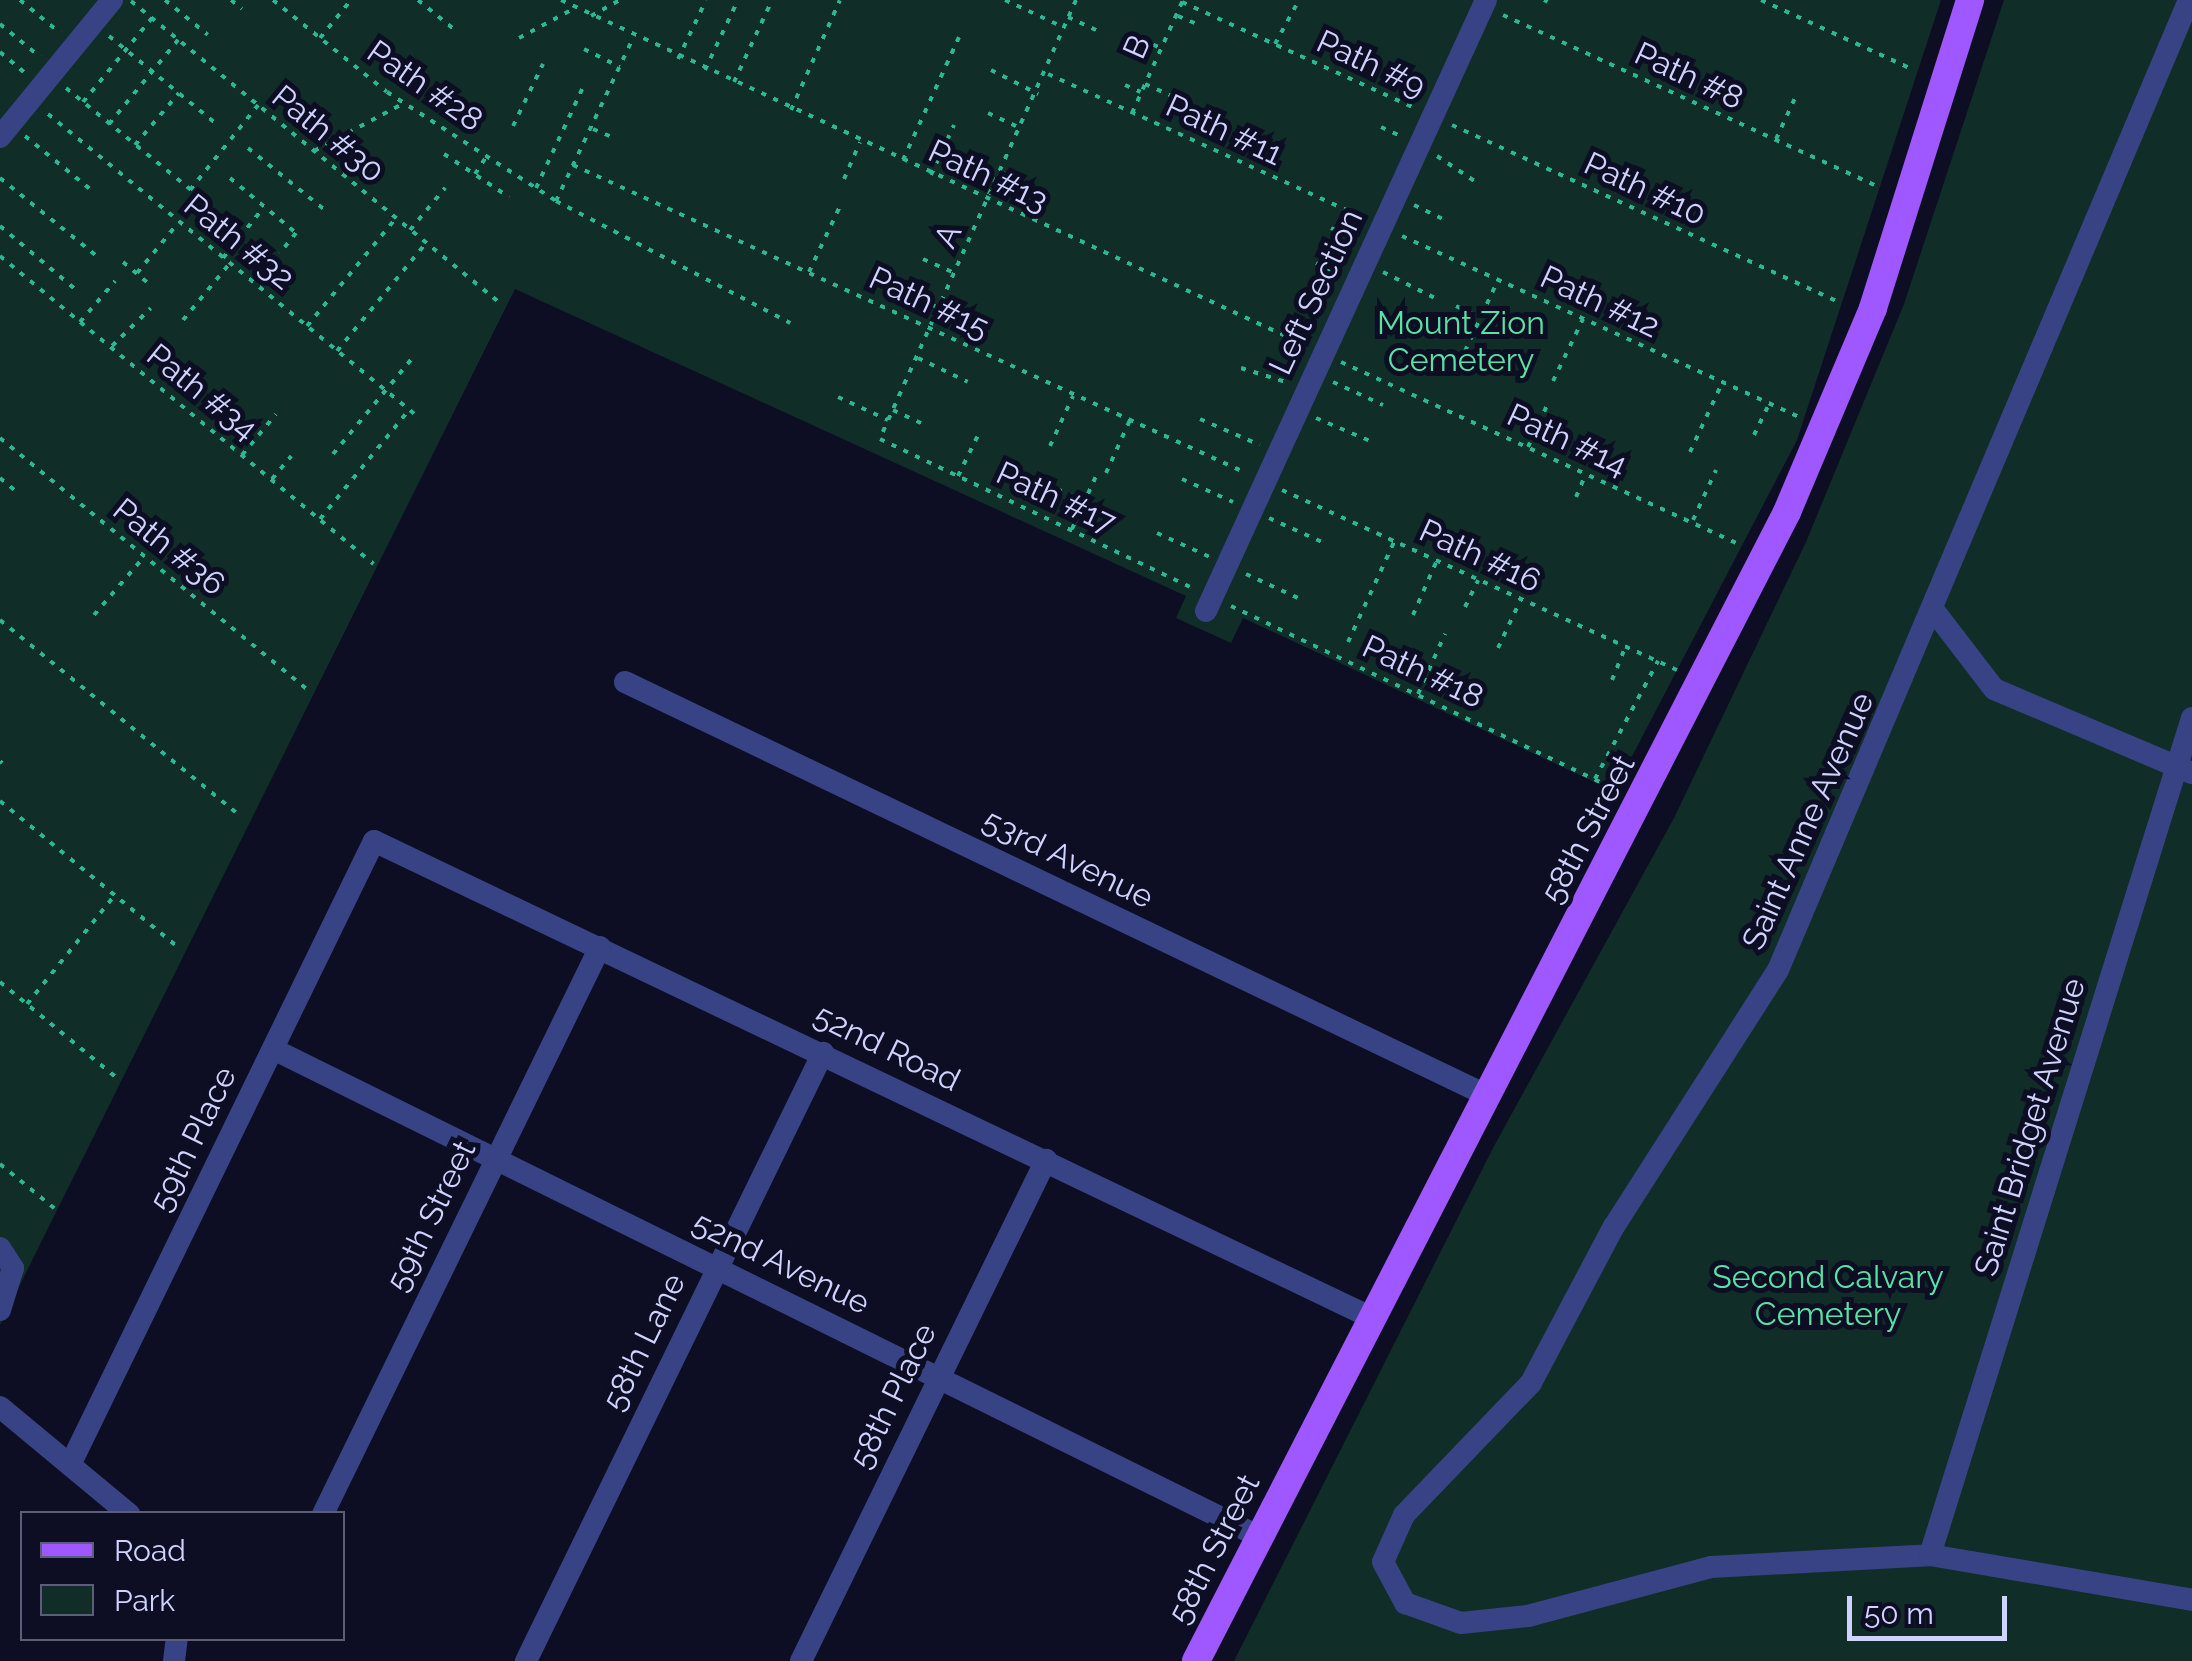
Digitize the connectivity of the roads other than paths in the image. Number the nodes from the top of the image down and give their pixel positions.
1 (112, 0) edge
2 (1970, 0) edge
3 (2189, 0) edge
4 (1485, 3) edge
5 (5, 130) edge
6 (1209, 604) road end
7 (1935, 612) junction
8 (625, 682) dead end
9 (2192, 718) edge
10 (2184, 770) edge
11 (374, 841) joint
12 (600, 947) junction
13 (272, 1049) junction
14 (823, 1053) junction
15 (1484, 1094) junction
16 (494, 1159) junction
17 (1046, 1160) junction
18 (0, 1248) edge
19 (716, 1268) junction
20 (0, 1310) edge
21 (1370, 1318) junction
22 (938, 1377) junction
23 (0, 1408) edge
24 (70, 1466) junction
25 (125, 1511) edge
26 (324, 1511) edge
27 (1260, 1537) junction
28 (1930, 1555) junction
29 (2192, 1600) edge
30 (526, 1661) edge
31 (800, 1661) edge
32 (1196, 1661) edge

1 - 5 street
2 - 15 main road, 58th Street
3 - 7 street, Saint Anne Avenue
4 - 6 street, Left Section
7 - 10 street
7 - 28 street, Saint Anne Avenue
8 - 15 street, 53rd Avenue
9 - 10 street, Saint Bridget Avenue
10 - 28 street, Saint Bridget Avenue
11 - 12 street, 52nd Road
11 - 13 street, 59th Place
12 - 14 street, 52nd Road
12 - 16 street, 59th Street
13 - 16 street, 52nd Avenue
13 - 24 street, 59th Place
14 - 17 street, 52nd Road
14 - 19 street, 58th Lane
15 - 21 main road, 58th Street
16 - 19 street, 52nd Avenue
16 - 26 street, 59th Street
17 - 21 street, 52nd Road
17 - 22 street, 58th Place
18 - 20 street
19 - 22 street, 52nd Avenue
19 - 30 street, 58th Lane
21 - 27 main road, 58th Street
22 - 27 street, 52nd Avenue
22 - 31 street, 58th Place
23 - 24 street
24 - 25 street
27 - 32 main road, 58th Street
28 - 29 street

